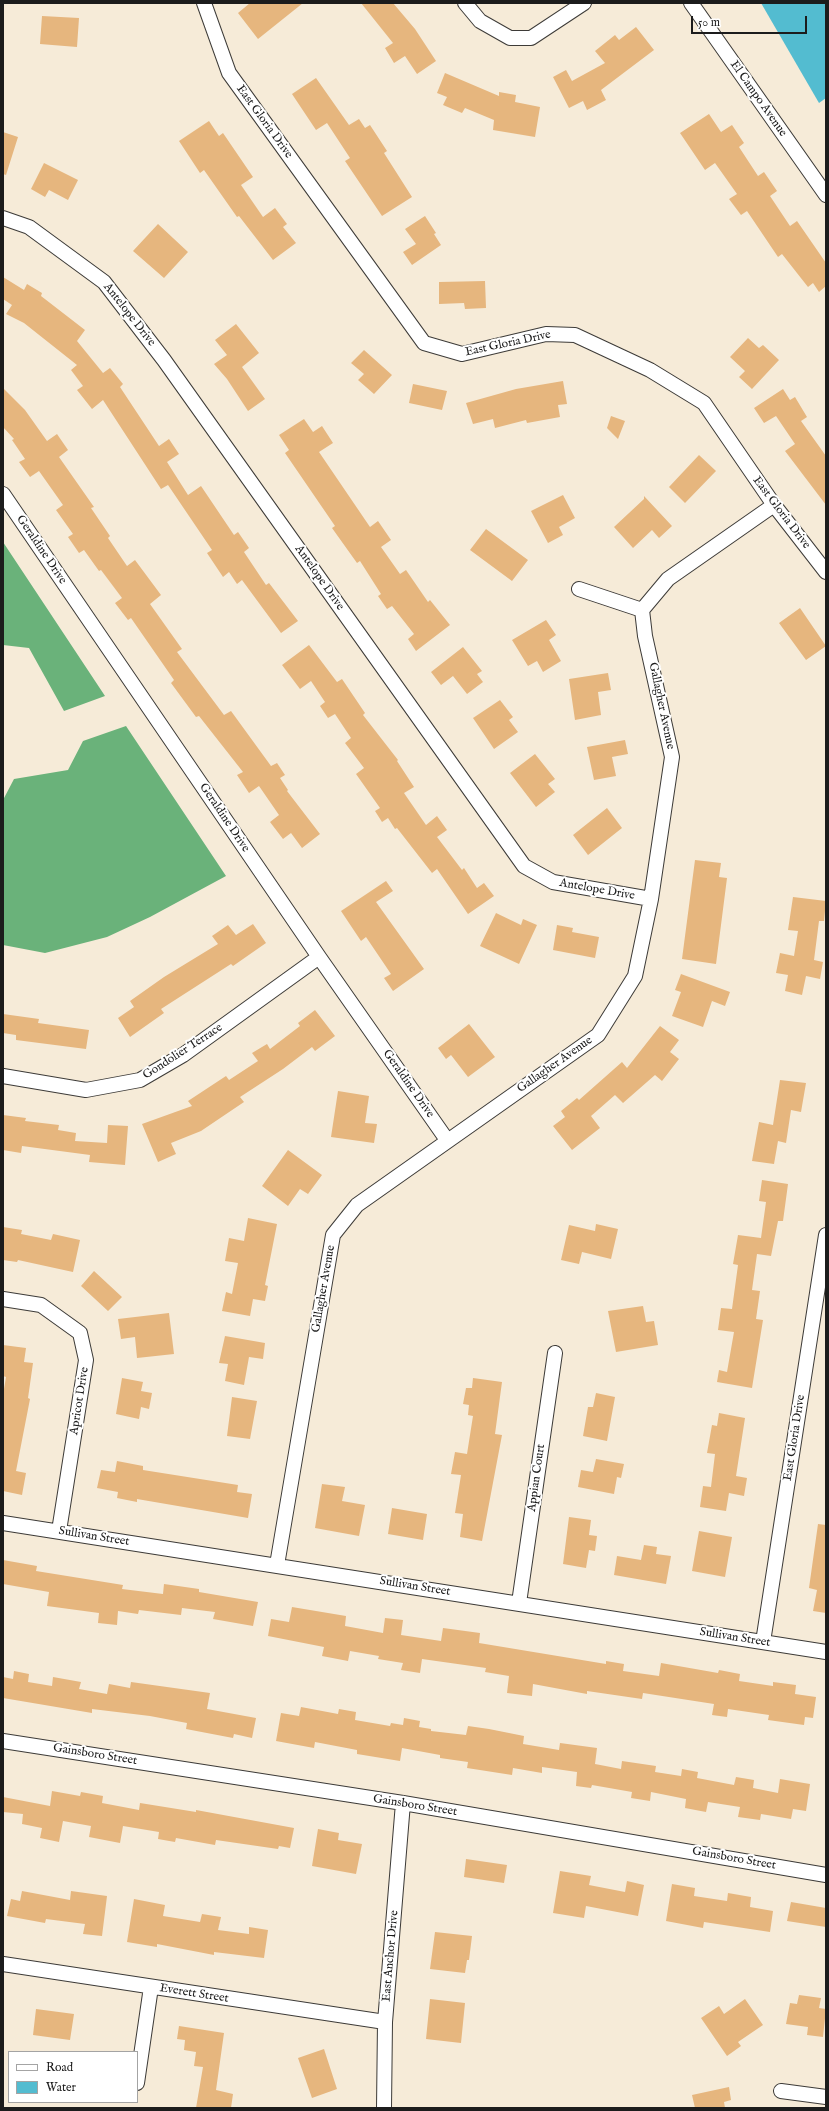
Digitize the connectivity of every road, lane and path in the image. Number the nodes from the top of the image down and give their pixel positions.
1 (204, 3) edge
2 (465, 3) edge
3 (584, 3) edge
4 (691, 3) edge
5 (826, 195) edge
6 (3, 218) edge
7 (3, 494) edge
8 (774, 505) junction
9 (826, 572) edge
10 (579, 589) dead end
11 (642, 610) junction
12 (651, 899) junction
13 (320, 957) junction
14 (3, 1076) edge
15 (447, 1140) junction
16 (826, 1235) edge
17 (3, 1299) edge
18 (555, 1353) dead end
19 (3, 1523) edge
20 (59, 1531) junction
21 (277, 1565) junction
22 (518, 1603) junction
23 (763, 1642) junction
24 (826, 1652) edge
25 (3, 1741) edge
26 (403, 1803) junction
27 (826, 1875) edge
28 (3, 1964) edge
29 (151, 1987) junction
30 (385, 2022) junction
31 (138, 2076) edge
32 (781, 2091) dead end
33 (826, 2097) edge
34 (384, 2108) edge

1 - 8 street, East Gloria Drive
2 - 3 street
4 - 5 street, El Campo Avenue
6 - 12 street, Antelope Drive
7 - 13 street, Geraldine Drive
8 - 9 street, East Gloria Drive
8 - 11 street
10 - 11 street
11 - 12 street, Gallagher Avenue
12 - 15 street, Gallagher Avenue
13 - 14 street, Gondolier Terrace
13 - 15 street, Geraldine Drive
15 - 21 street, Gallagher Avenue
16 - 23 street, East Gloria Drive
17 - 20 street, Apricot Drive
18 - 22 street, Appian Court
19 - 20 street, Sullivan Street
20 - 21 street, Sullivan Street
21 - 22 street, Sullivan Street
22 - 23 street, Sullivan Street
23 - 24 street, Sullivan Street
25 - 26 street, Gainsboro Street
26 - 27 street, Gainsboro Street
26 - 30 street, East Anchor Drive
28 - 29 street, Everett Street
29 - 30 street, Everett Street
29 - 31 street
30 - 34 street, East Anchor Drive
32 - 33 street

